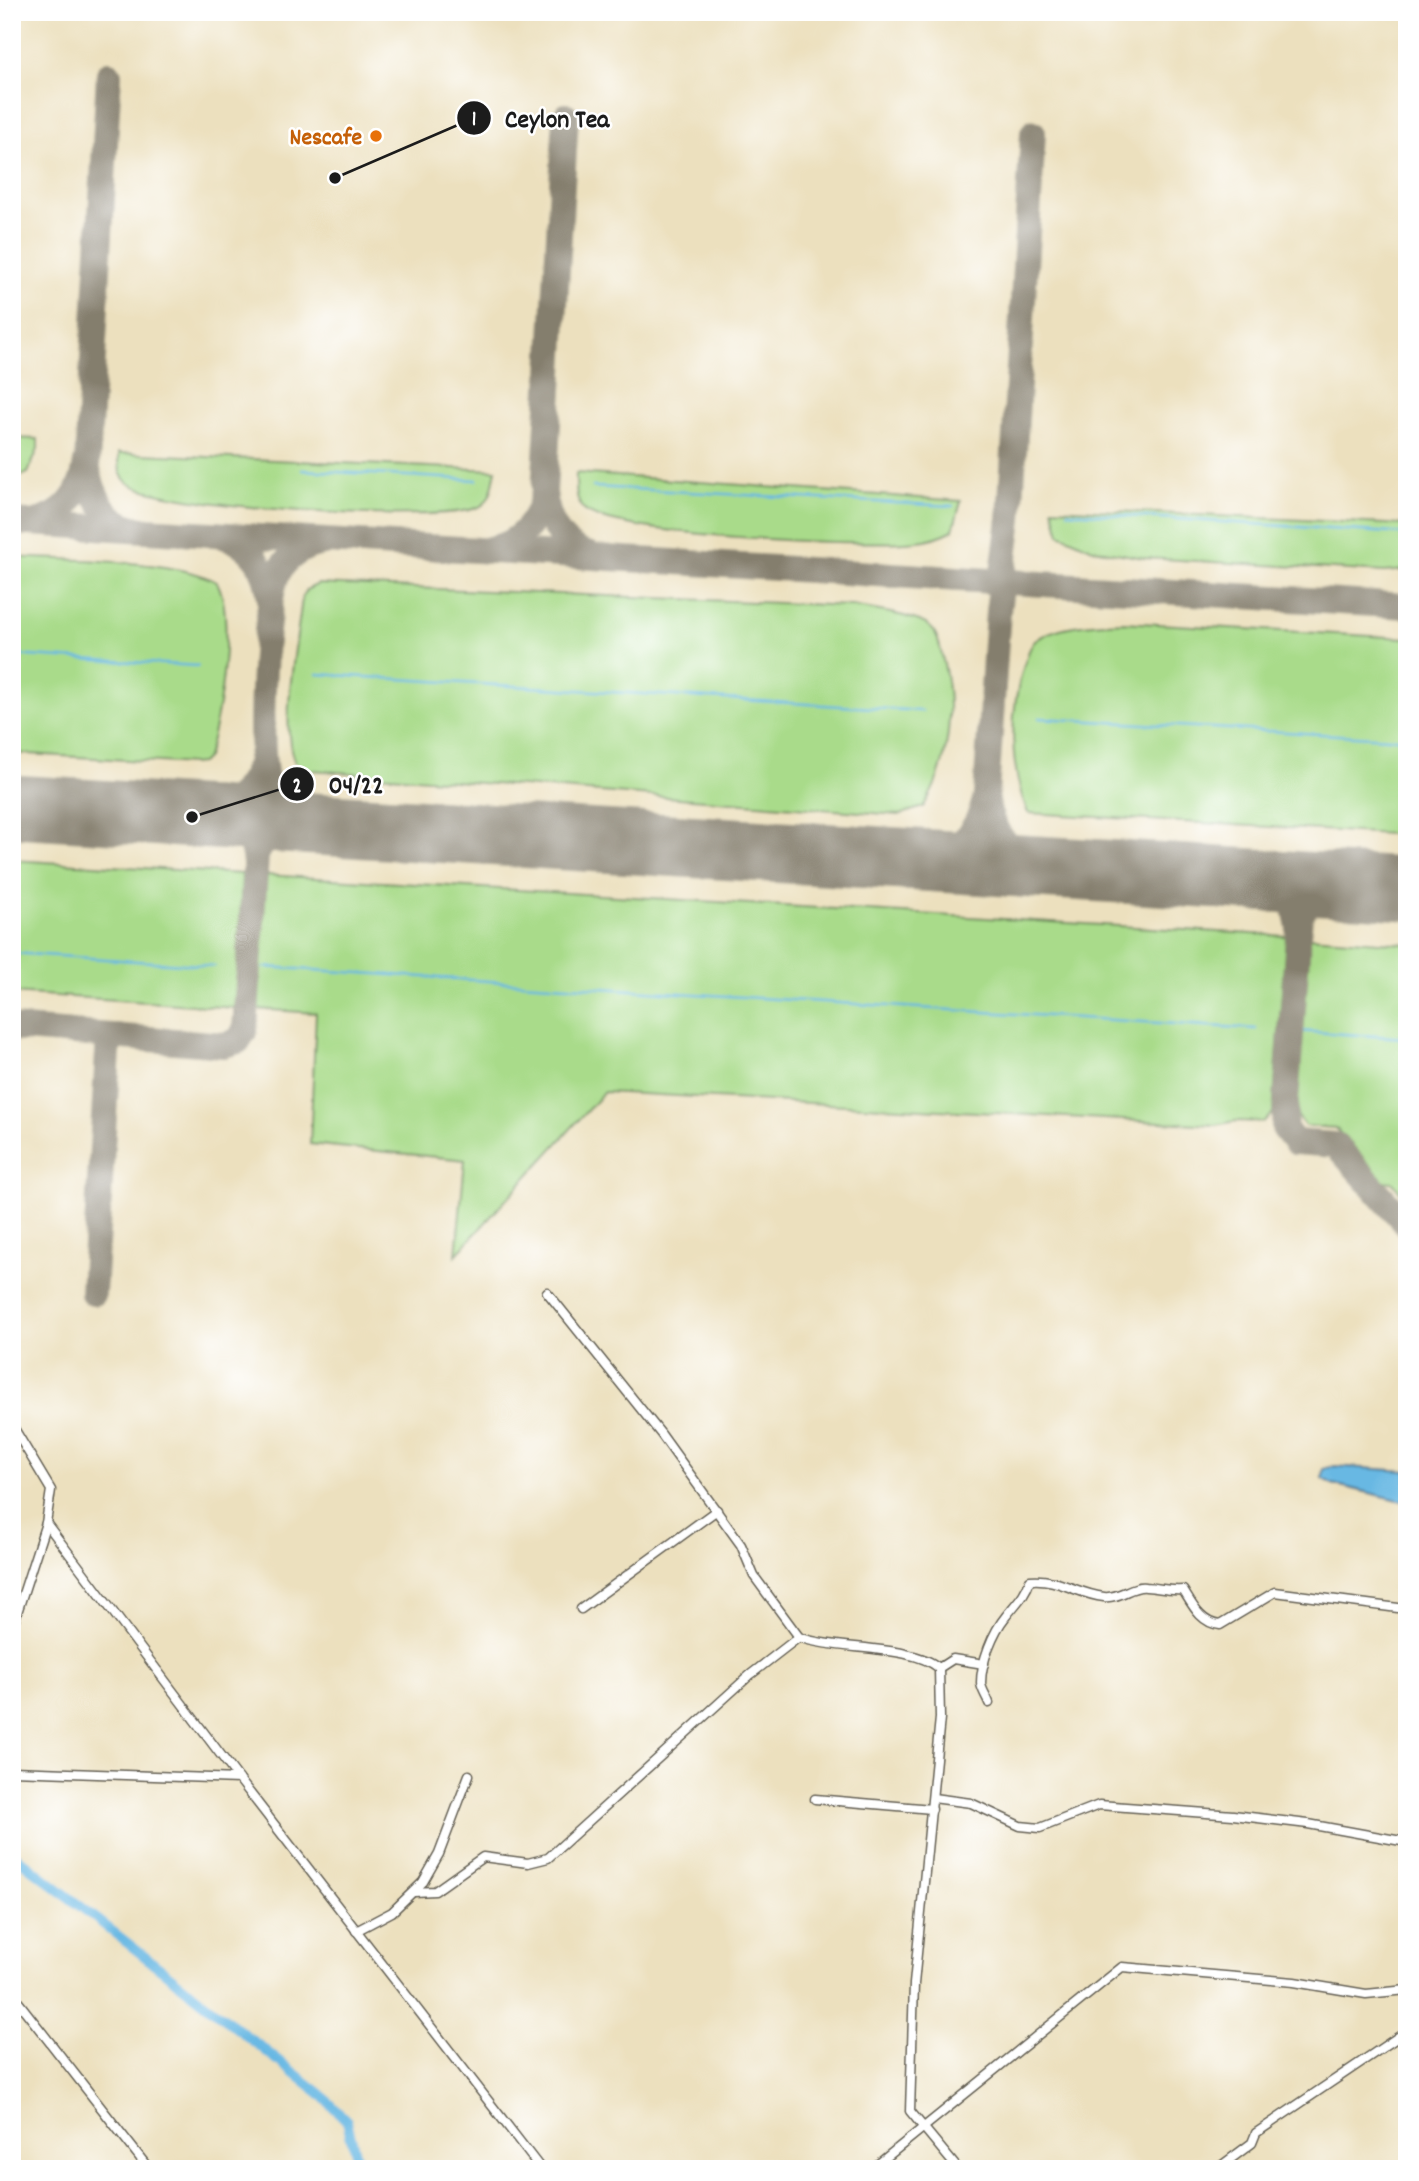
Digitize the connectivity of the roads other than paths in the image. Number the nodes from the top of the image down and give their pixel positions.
1 (547, 1292) dead end
2 (12, 1425) edge
3 (717, 1510) junction
4 (46, 1523) junction
5 (1398, 1608) dead end
6 (581, 1609) dead end
7 (12, 1628) edge
8 (799, 1636) junction
9 (984, 1664) junction
10 (939, 1668) junction
11 (989, 1703) dead end
12 (12, 1771) edge
13 (469, 1775) dead end
14 (239, 1779) junction
15 (933, 1798) junction
16 (815, 1799) dead end
17 (932, 1809) junction
18 (1407, 1842) edge
19 (414, 1892) junction
20 (356, 1931) junction
21 (1407, 1990) edge
22 (12, 1994) edge
23 (1407, 2031) edge
24 (925, 2129) junction
25 (149, 2169) edge
26 (541, 2169) edge
27 (872, 2169) edge
28 (958, 2169) edge
29 (1217, 2169) edge

1 - 3 street
2 - 4 street
3 - 6 street
3 - 8 street
4 - 7 street
4 - 14 street
5 - 9 street
8 - 10 street
8 - 19 street
9 - 10 street
9 - 11 street
10 - 15 street
12 - 14 street
13 - 19 street
14 - 20 street
15 - 17 street
15 - 18 street
16 - 17 street
17 - 24 street
19 - 20 street
20 - 26 street
21 - 24 street
22 - 25 street
23 - 29 street
24 - 27 street
24 - 28 street

